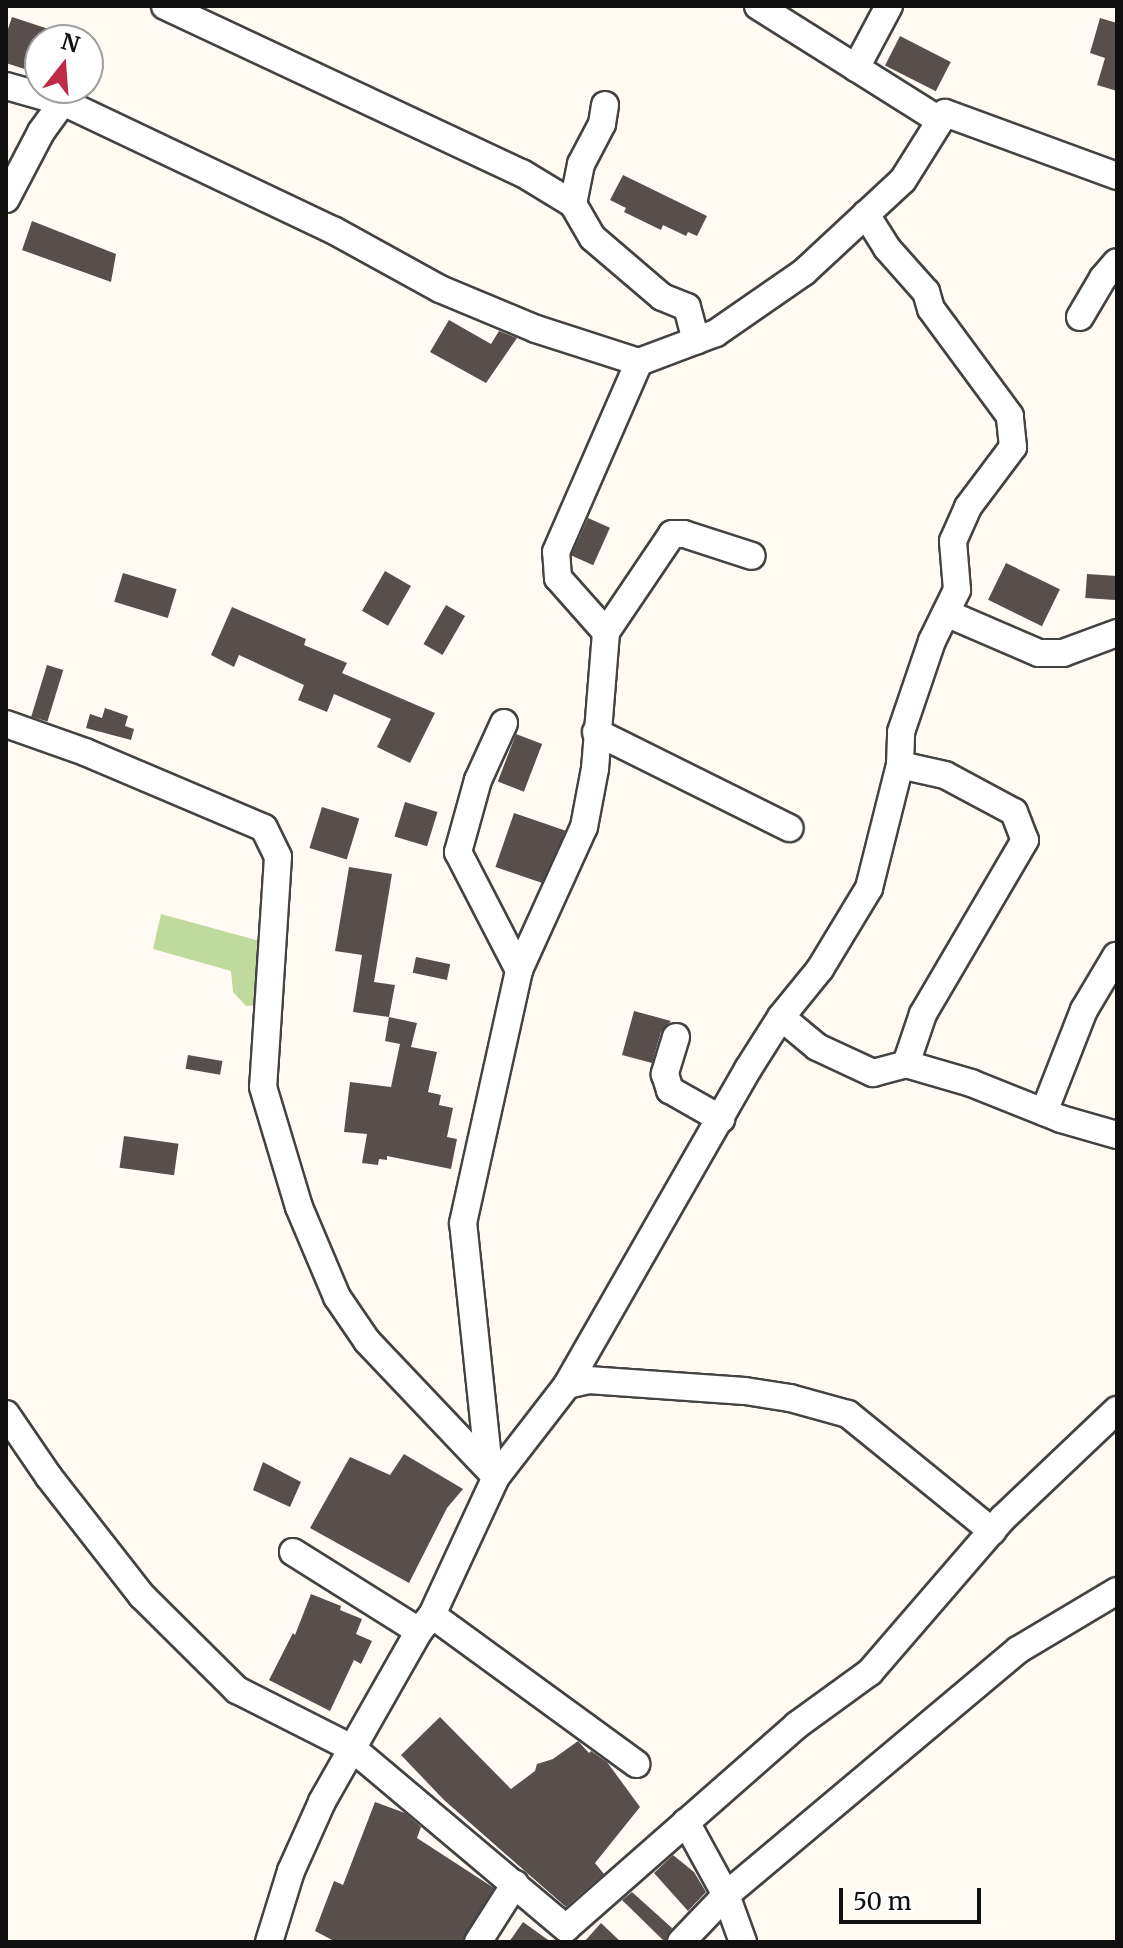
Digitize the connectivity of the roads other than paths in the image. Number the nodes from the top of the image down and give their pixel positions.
1 (165, 6) edge
2 (758, 6) edge
3 (889, 6) edge
4 (856, 68) junction
5 (62, 104) edge
6 (67, 104) edge
7 (605, 105) dead end
8 (939, 120) junction
9 (1117, 176) edge
10 (6, 199) edge
11 (573, 204) junction
12 (866, 214) junction
13 (1117, 262) edge
14 (1080, 317) dead end
15 (696, 341) junction
16 (639, 362) junction
17 (752, 556) dead end
18 (946, 613) junction
19 (606, 632) junction
20 (1117, 633) edge
21 (504, 723) dead end
22 (6, 724) edge
23 (596, 732) junction
24 (900, 765) junction
25 (789, 828) dead end
26 (1116, 956) edge
27 (519, 970) junction
28 (781, 1017) junction
29 (676, 1037) dead end
30 (906, 1064) junction
31 (1044, 1112) junction
32 (721, 1119) junction
33 (1117, 1135) edge
34 (567, 1385) junction
35 (6, 1414) edge
36 (1115, 1419) edge
37 (493, 1473) junction
38 (992, 1531) junction
39 (293, 1552) dead end
40 (1117, 1591) edge
41 (426, 1623) junction
42 (352, 1748) junction
43 (636, 1764) dead end
44 (686, 1822) junction
45 (515, 1884) junction
46 (726, 1895) junction
47 (269, 1942) edge
48 (478, 1942) edge
49 (681, 1942) edge
50 (743, 1942) edge

1 - 11 street
2 - 4 street
3 - 4 street
4 - 8 street
5 - 10 street
6 - 16 street
7 - 11 street
8 - 9 street
8 - 12 street
11 - 15 street
12 - 15 street
12 - 18 street
13 - 14 street
15 - 16 street
16 - 19 street
17 - 19 street
18 - 20 street
18 - 24 street
19 - 23 street
21 - 27 street
22 - 37 street
23 - 25 street
23 - 27 street
24 - 28 street
24 - 30 street
26 - 31 street
27 - 37 street
28 - 30 street
28 - 32 street
29 - 32 street
30 - 31 street
31 - 33 street
32 - 34 street
34 - 37 street
34 - 38 street
35 - 42 street
36 - 38 street
37 - 41 street
38 - 44 street
39 - 41 street
40 - 46 street
41 - 42 street
41 - 43 street
42 - 45 street
42 - 47 street
44 - 45 street
44 - 46 street
45 - 48 street
46 - 49 street
46 - 50 street

